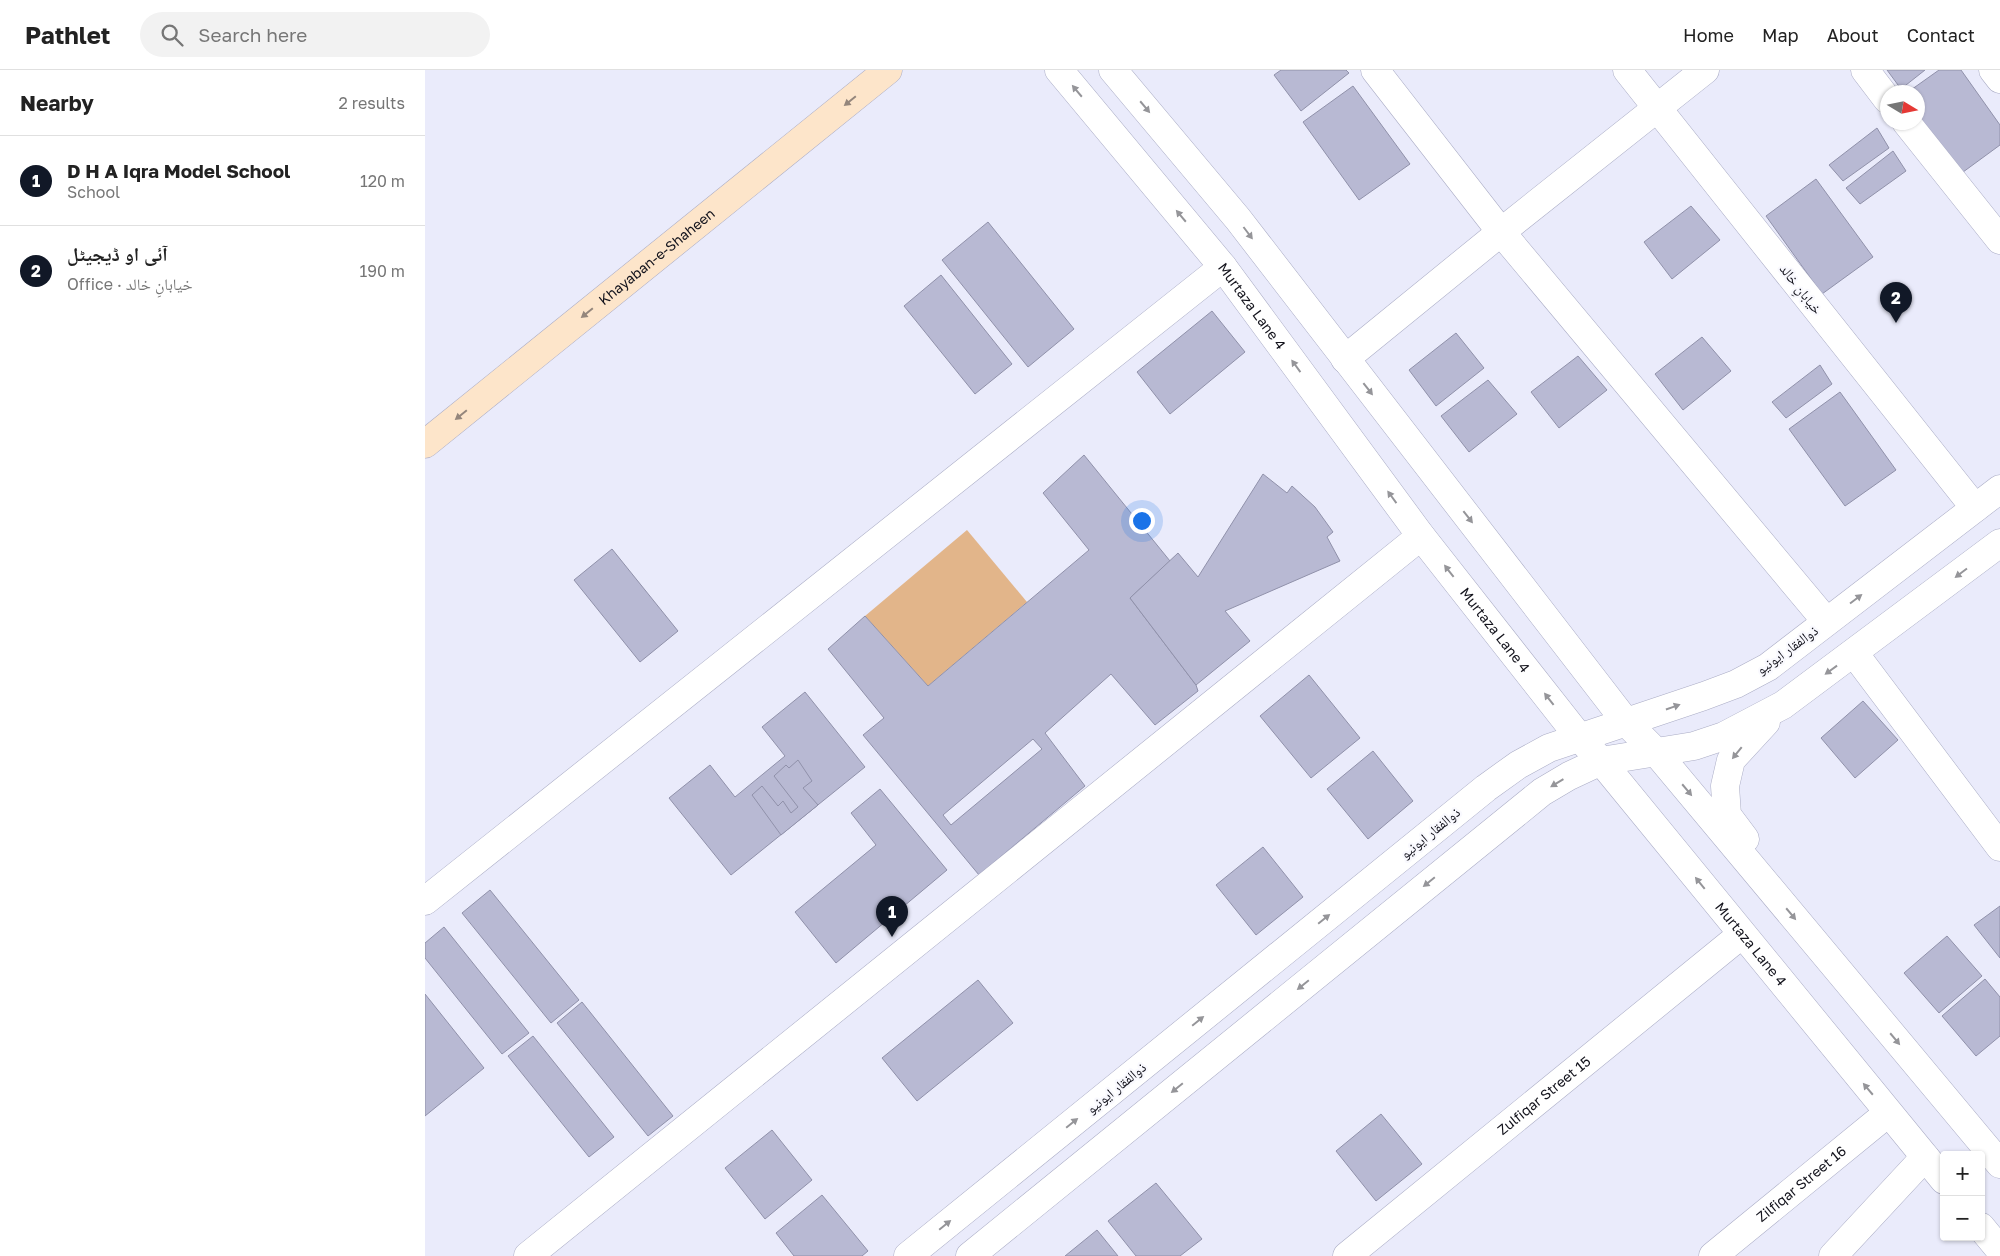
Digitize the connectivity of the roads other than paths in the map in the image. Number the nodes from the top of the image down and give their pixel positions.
1 (888, 70) edge
2 (1059, 70) edge
3 (1113, 70) edge
4 (1375, 70) edge
5 (1627, 70) edge
6 (1705, 70) edge
7 (1865, 70) edge
8 (1993, 70) edge
9 (2000, 79) edge
10 (1880, 90) edge
11 (1657, 108) junction
12 (1912, 130) edge
13 (1501, 232) junction
14 (2000, 240) edge
15 (1223, 268) junction
16 (1345, 359) junction
17 (425, 444) edge
18 (2000, 489) edge
19 (1975, 508) junction
20 (1421, 536) junction
21 (2000, 543) edge
22 (1826, 621) junction
23 (1854, 653) junction
24 (1783, 705) junction
25 (1626, 722) junction
26 (1579, 738) junction
27 (1655, 752) junction
28 (1601, 761) junction
29 (2000, 847) edge
30 (1769, 888) junction
31 (425, 902) edge
32 (1741, 935) junction
33 (1888, 1113) junction
34 (1925, 1157) junction
35 (2000, 1164) edge
36 (1940, 1175) edge
37 (1985, 1232) edge
38 (2000, 1250) edge
39 (528, 1256) edge
40 (907, 1256) edge
41 (970, 1256) edge
42 (1347, 1256) edge
43 (1713, 1256) edge
44 (1833, 1256) edge

1 -> 17 main road, Khayaban-e-Shaheen
15 -> 2 street, Murtaza Lane 4
3 -> 16 street
4 - 13 street
5 - 11 street, خیابانِ خالد
6 - 11 street
7 - 10 street
8 - 9 street
11 - 13 street
11 - 19 street, خیابانِ خالد
12 - 14 street
13 - 16 street
13 - 22 street
20 -> 15 street, Murtaza Lane 4
15 - 31 street
16 -> 25 street
18 - 19 street, ذوالفقار ایونیو
22 -> 19 street, ذوالفقار ایونیو
26 -> 20 street, Murtaza Lane 4
20 - 39 street
21 -> 23 street
25 -> 22 street, ذوالفقار ایونیو
23 -> 24 street
23 - 29 street
24 - 27 street
24 -> 30 street
25 - 26 street, ذوالفقار ایونیو
25 - 27 street
26 - 28 street, Murtaza Lane 4
40 -> 26 street, ذوالفقار ایونیو
27 - 28 street
27 -> 30 street
32 -> 28 street, Murtaza Lane 4
28 -> 41 street
30 -> 35 street
33 -> 32 street, Murtaza Lane 4
32 - 42 street, Zulfiqar Street 15
33 - 34 street, Murtaza Lane 4
33 - 43 street, Zilfiqar Street 16
34 - 36 street, Murtaza Lane 4
34 - 44 street
37 - 38 street

